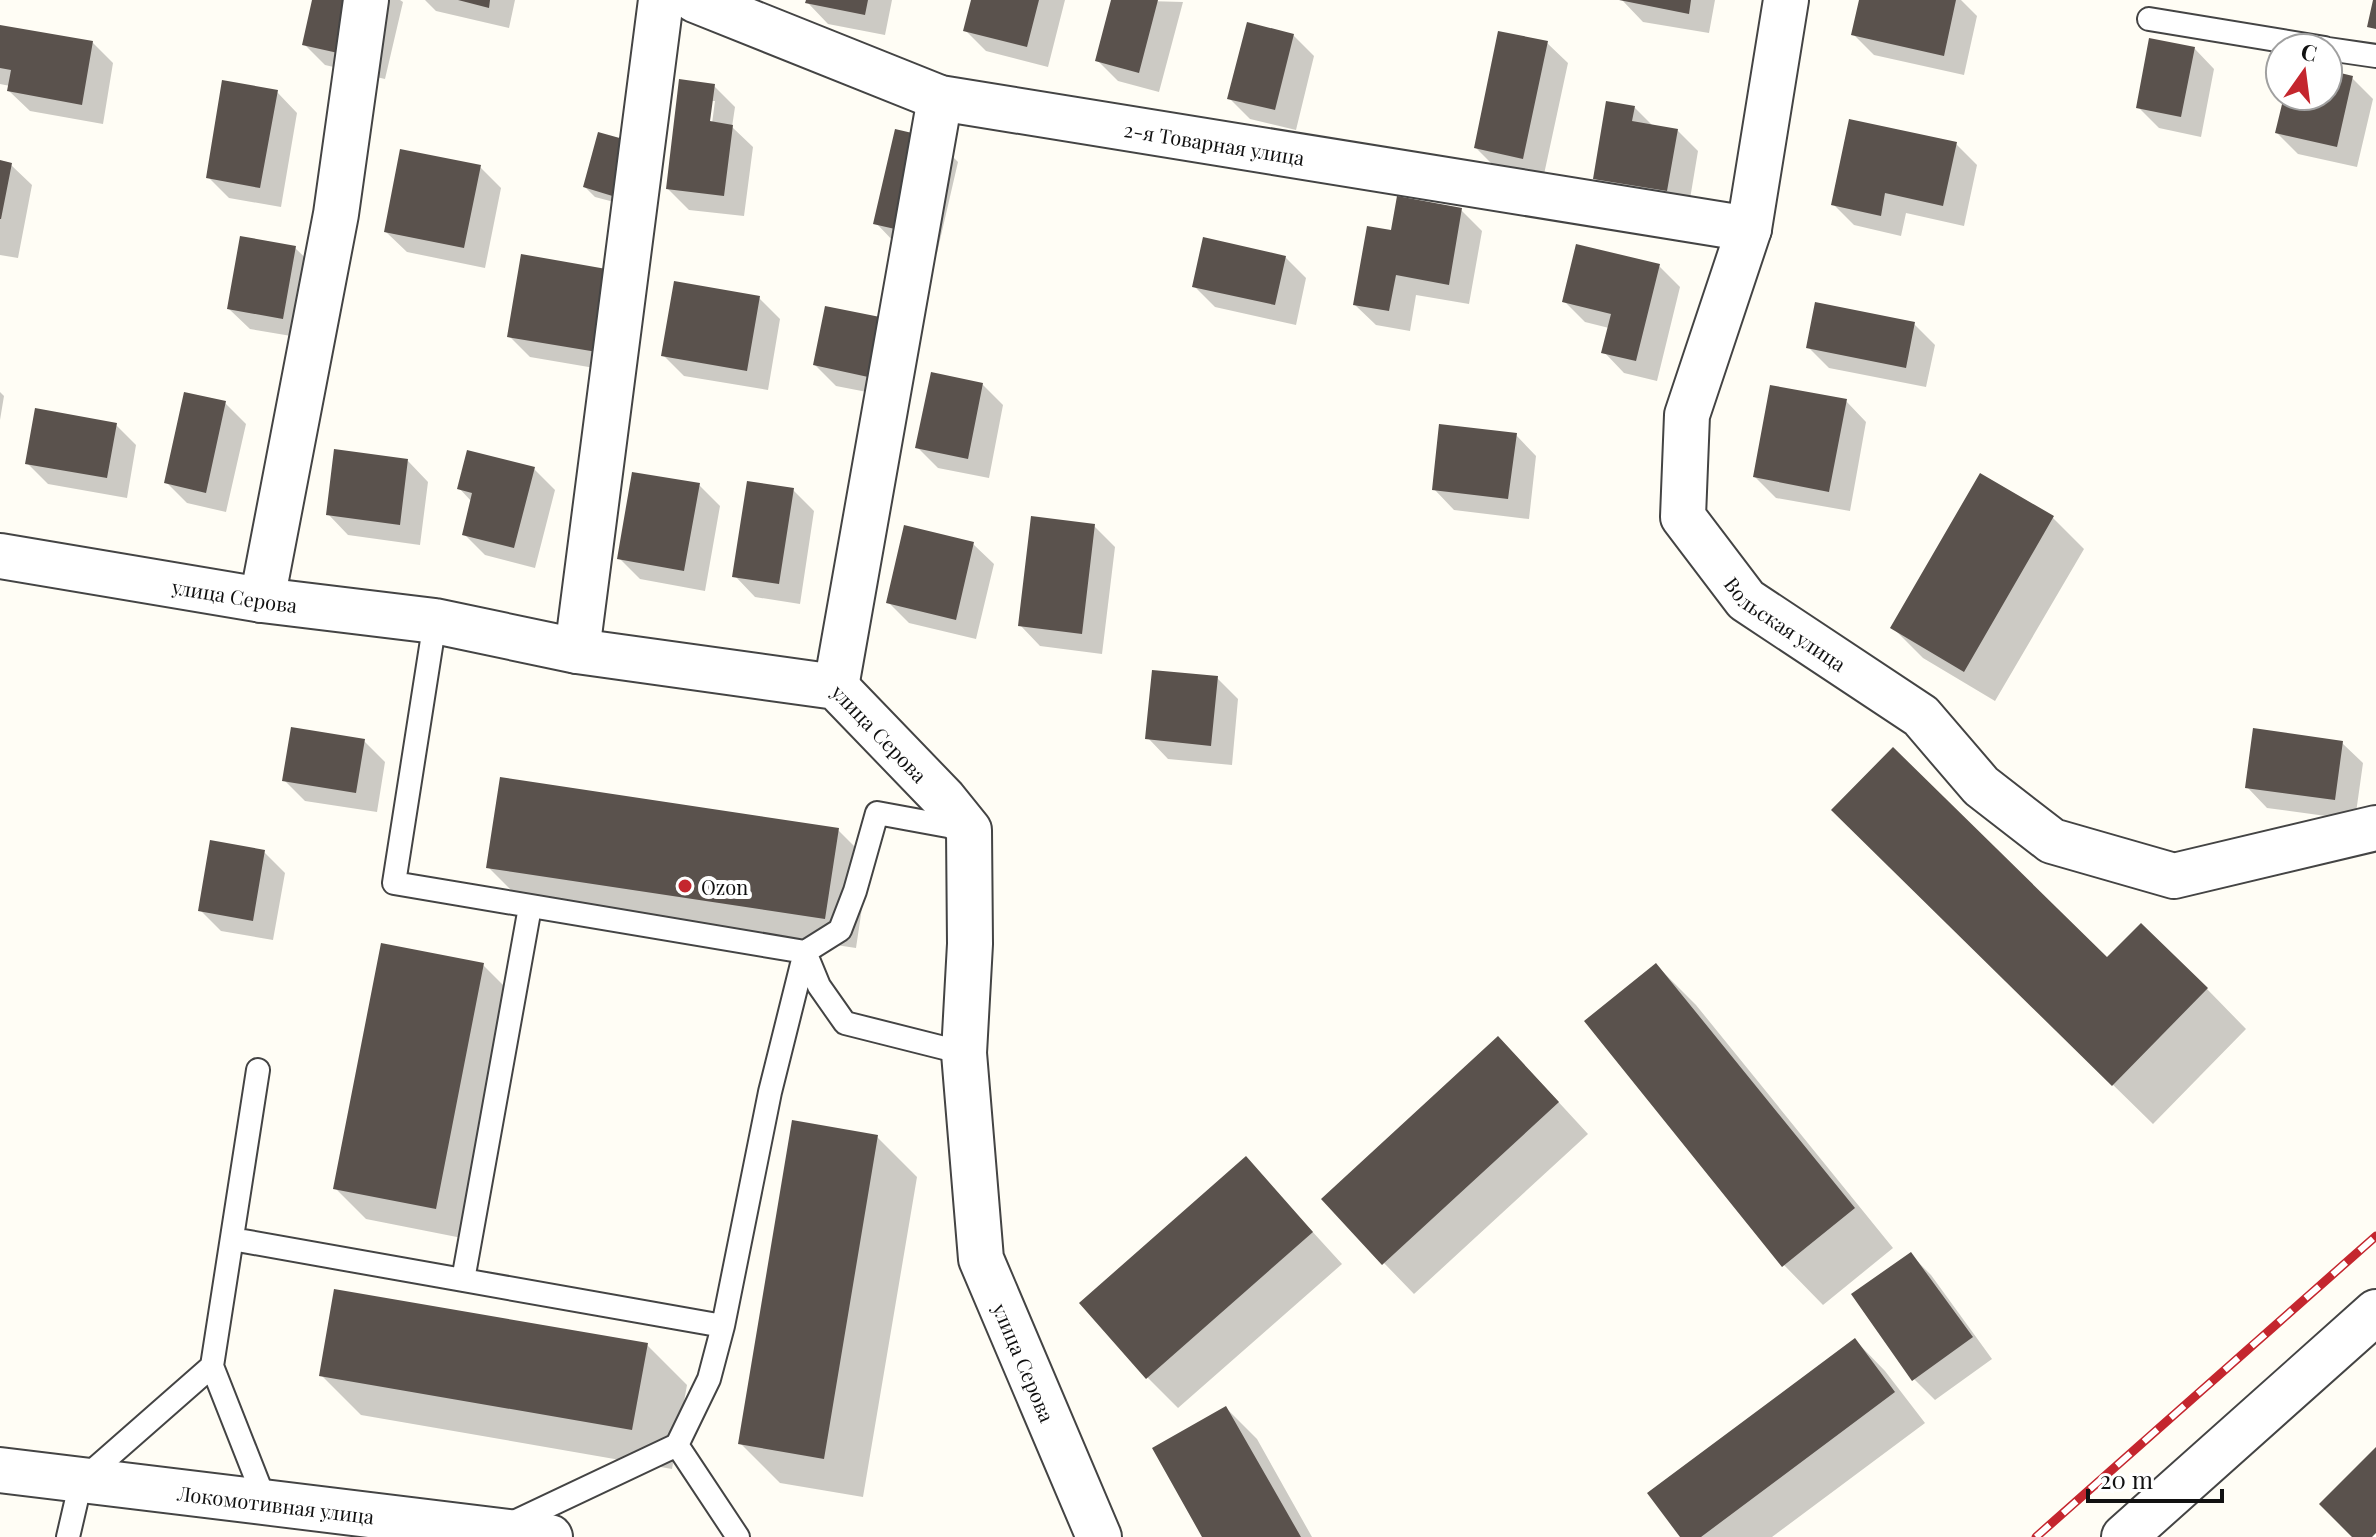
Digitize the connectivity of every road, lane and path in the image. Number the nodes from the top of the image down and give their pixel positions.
1 (366, 0) edge
2 (661, 0) edge
3 (695, 0) edge
4 (1786, 0) edge
5 (2149, 19) dead end
6 (2264, 38) edge
7 (2344, 51) edge
8 (2376, 56) edge
9 (940, 98) junction
10 (1749, 229) junction
11 (0, 556) edge
12 (262, 600) junction
13 (435, 621) junction
14 (577, 651) junction
15 (836, 687) junction
16 (2376, 828) edge
17 (969, 830) junction
18 (530, 907) junction
19 (805, 952) junction
20 (964, 1053) junction
21 (258, 1070) dead end
22 (232, 1239) junction
23 (463, 1280) junction
24 (2376, 1312) edge
25 (723, 1326) junction
26 (212, 1366) junction
27 (677, 1445) junction
28 (0, 1470) edge
29 (81, 1481) junction
30 (266, 1503) junction
31 (498, 1533) edge
32 (68, 1537) edge
33 (550, 1537) edge
34 (738, 1537) edge
35 (1099, 1537) edge
36 (2124, 1537) edge

1 - 12 street
2 - 14 street
3 - 9 street, 2-я Товарная улица
4 - 10 street, Вольская улица
5 - 6 lane
7 - 8 lane
9 - 10 street, 2-я Товарная улица
9 - 15 street
10 - 16 street, Вольская улица
11 - 12 street, улица Серова
12 - 13 street, улица Серова
13 - 14 street, улица Серова
13 - 18 lane
14 - 15 street, улица Серова
15 - 17 street, улица Серова
17 - 19 lane
17 - 20 street, улица Серова
18 - 19 lane
18 - 23 lane
19 - 20 lane
19 - 25 lane
20 - 35 street, улица Серова
21 - 22 lane
22 - 23 lane
22 - 26 lane
23 - 25 lane
24 - 36 street
25 - 27 lane
26 - 29 lane
26 - 30 lane
27 - 31 lane
27 - 34 lane
28 - 29 street, Локомотивная улица
29 - 30 street, Локомотивная улица
29 - 32 lane
30 - 31 street, Локомотивная улица
31 - 33 street, Локомотивная улица

